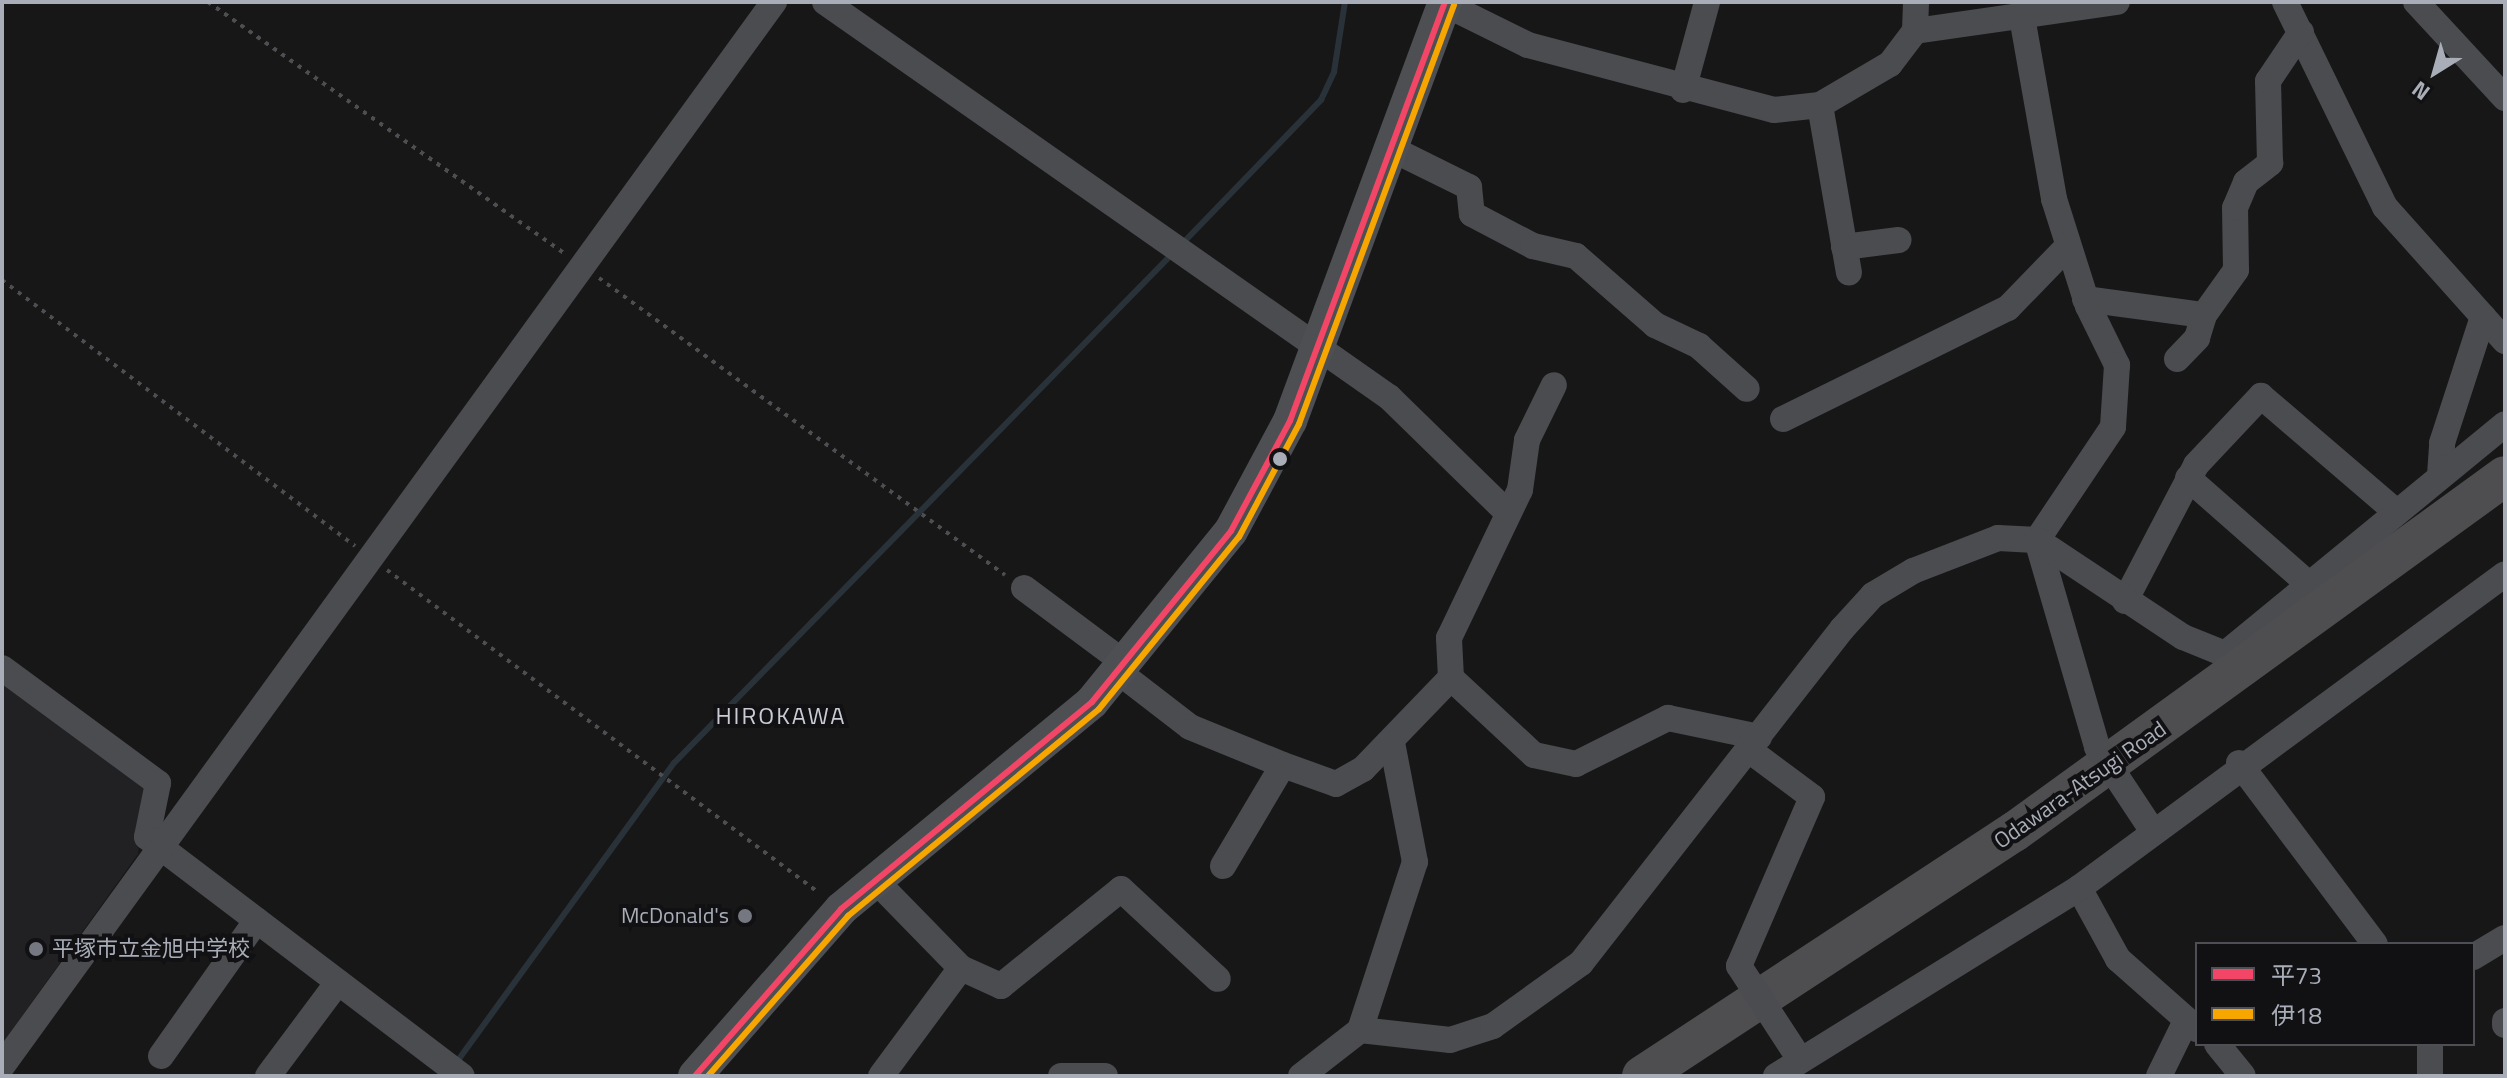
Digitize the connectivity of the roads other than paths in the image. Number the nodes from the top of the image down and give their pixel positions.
1 (774, 2) edge
2 (825, 2) edge
3 (1707, 2) edge
4 (1916, 2) edge
5 (2117, 2) edge
6 (2285, 2) edge
7 (2416, 2) edge
8 (1443, 3) edge
9 (2022, 17) junction
10 (1915, 31) junction
11 (2301, 32) junction
12 (1683, 90) junction
13 (2505, 98) edge
14 (1820, 105) junction
15 (1392, 149) junction
16 (1899, 240) dead end
17 (2068, 246) junction
18 (1844, 247) junction
19 (1849, 273) dead end
20 (2085, 299) junction
21 (2204, 315) junction
22 (2483, 317) junction
23 (2505, 341) edge
24 (1317, 351) junction
25 (2177, 359) dead end
26 (1554, 385) dead end
27 (1747, 389) dead end
28 (1783, 419) dead end
29 (2505, 424) edge
30 (2440, 475) junction
31 (2505, 476) edge
32 (2188, 478) junction
33 (2505, 508) edge
34 (2395, 511) junction
35 (1508, 513) junction
36 (2037, 540) junction
37 (2505, 574) edge
38 (2311, 586) junction
39 (1024, 588) road end
40 (2125, 601) junction
41 (2, 668) edge
42 (1123, 669) junction
43 (1451, 678) junction
44 (1392, 742) junction
45 (1754, 744) junction
46 (2239, 763) junction
47 (1283, 765) junction
48 (2152, 830) junction
49 (161, 848) junction
50 (1223, 866) dead end
51 (875, 880) junction
52 (2079, 888) junction
53 (257, 920) junction
54 (2505, 938) edge
55 (2373, 942) edge
56 (2475, 956) edge
57 (961, 968) junction
58 (1218, 979) dead end
59 (338, 982) junction
60 (2192, 1025) edge
61 (1360, 1030) junction
62 (2219, 1046) edge
63 (2430, 1046) edge
64 (161, 1056) dead end
65 (1799, 1058) junction
66 (2, 1066) edge
67 (268, 1076) edge
68 (462, 1076) edge
69 (695, 1076) edge
70 (881, 1076) edge
71 (1061, 1076) edge
72 (1105, 1076) edge
73 (1301, 1076) edge
74 (1642, 1076) edge
75 (1693, 1076) edge
76 (1776, 1076) edge
77 (2159, 1076) edge
78 (2243, 1076) edge
79 (2430, 1076) edge

1 - 49 street
2 - 24 street
3 - 12 street
4 - 10 street
5 - 9 street
6 - 11 street
7 - 13 street
8 - 12 street
8 - 15 main road
9 - 10 street
9 - 17 street
10 - 14 street
11 - 21 street
11 - 22 street
12 - 14 street
14 - 18 street
15 - 24 main road
15 - 27 street
16 - 18 street
17 - 20 street
17 - 28 street
18 - 19 street
20 - 21 street
20 - 36 street
21 - 25 street
22 - 23 street
22 - 30 street
24 - 35 street
24 - 42 main road
26 - 35 street
29 - 30 street
30 - 34 street
31 - 74 highway, Odawara-Atsugi Road
32 - 34 street
32 - 38 street
32 - 40 street
33 - 75 highway, Odawara-Atsugi Road
34 - 38 street
35 - 43 street
36 - 40 street
36 - 45 street
36 - 48 street, bridge
37 - 46 street
38 - 40 street
39 - 42 street
41 - 49 street
42 - 47 street
42 - 51 main road
43 - 44 street
43 - 45 street
44 - 47 street
44 - 61 street
45 - 61 street
45 - 65 street, bridge
46 - 48 street
46 - 55 street
47 - 50 street
48 - 52 street
49 - 53 street
49 - 66 street
51 - 57 street
51 - 69 main road
52 - 60 street
52 - 65 street
53 - 59 street
53 - 64 street
54 - 56 street
57 - 58 street
57 - 70 street
59 - 67 street
59 - 68 street
60 - 77 street
61 - 73 street
62 - 78 street
63 - 79 street
65 - 76 street
71 - 72 street

